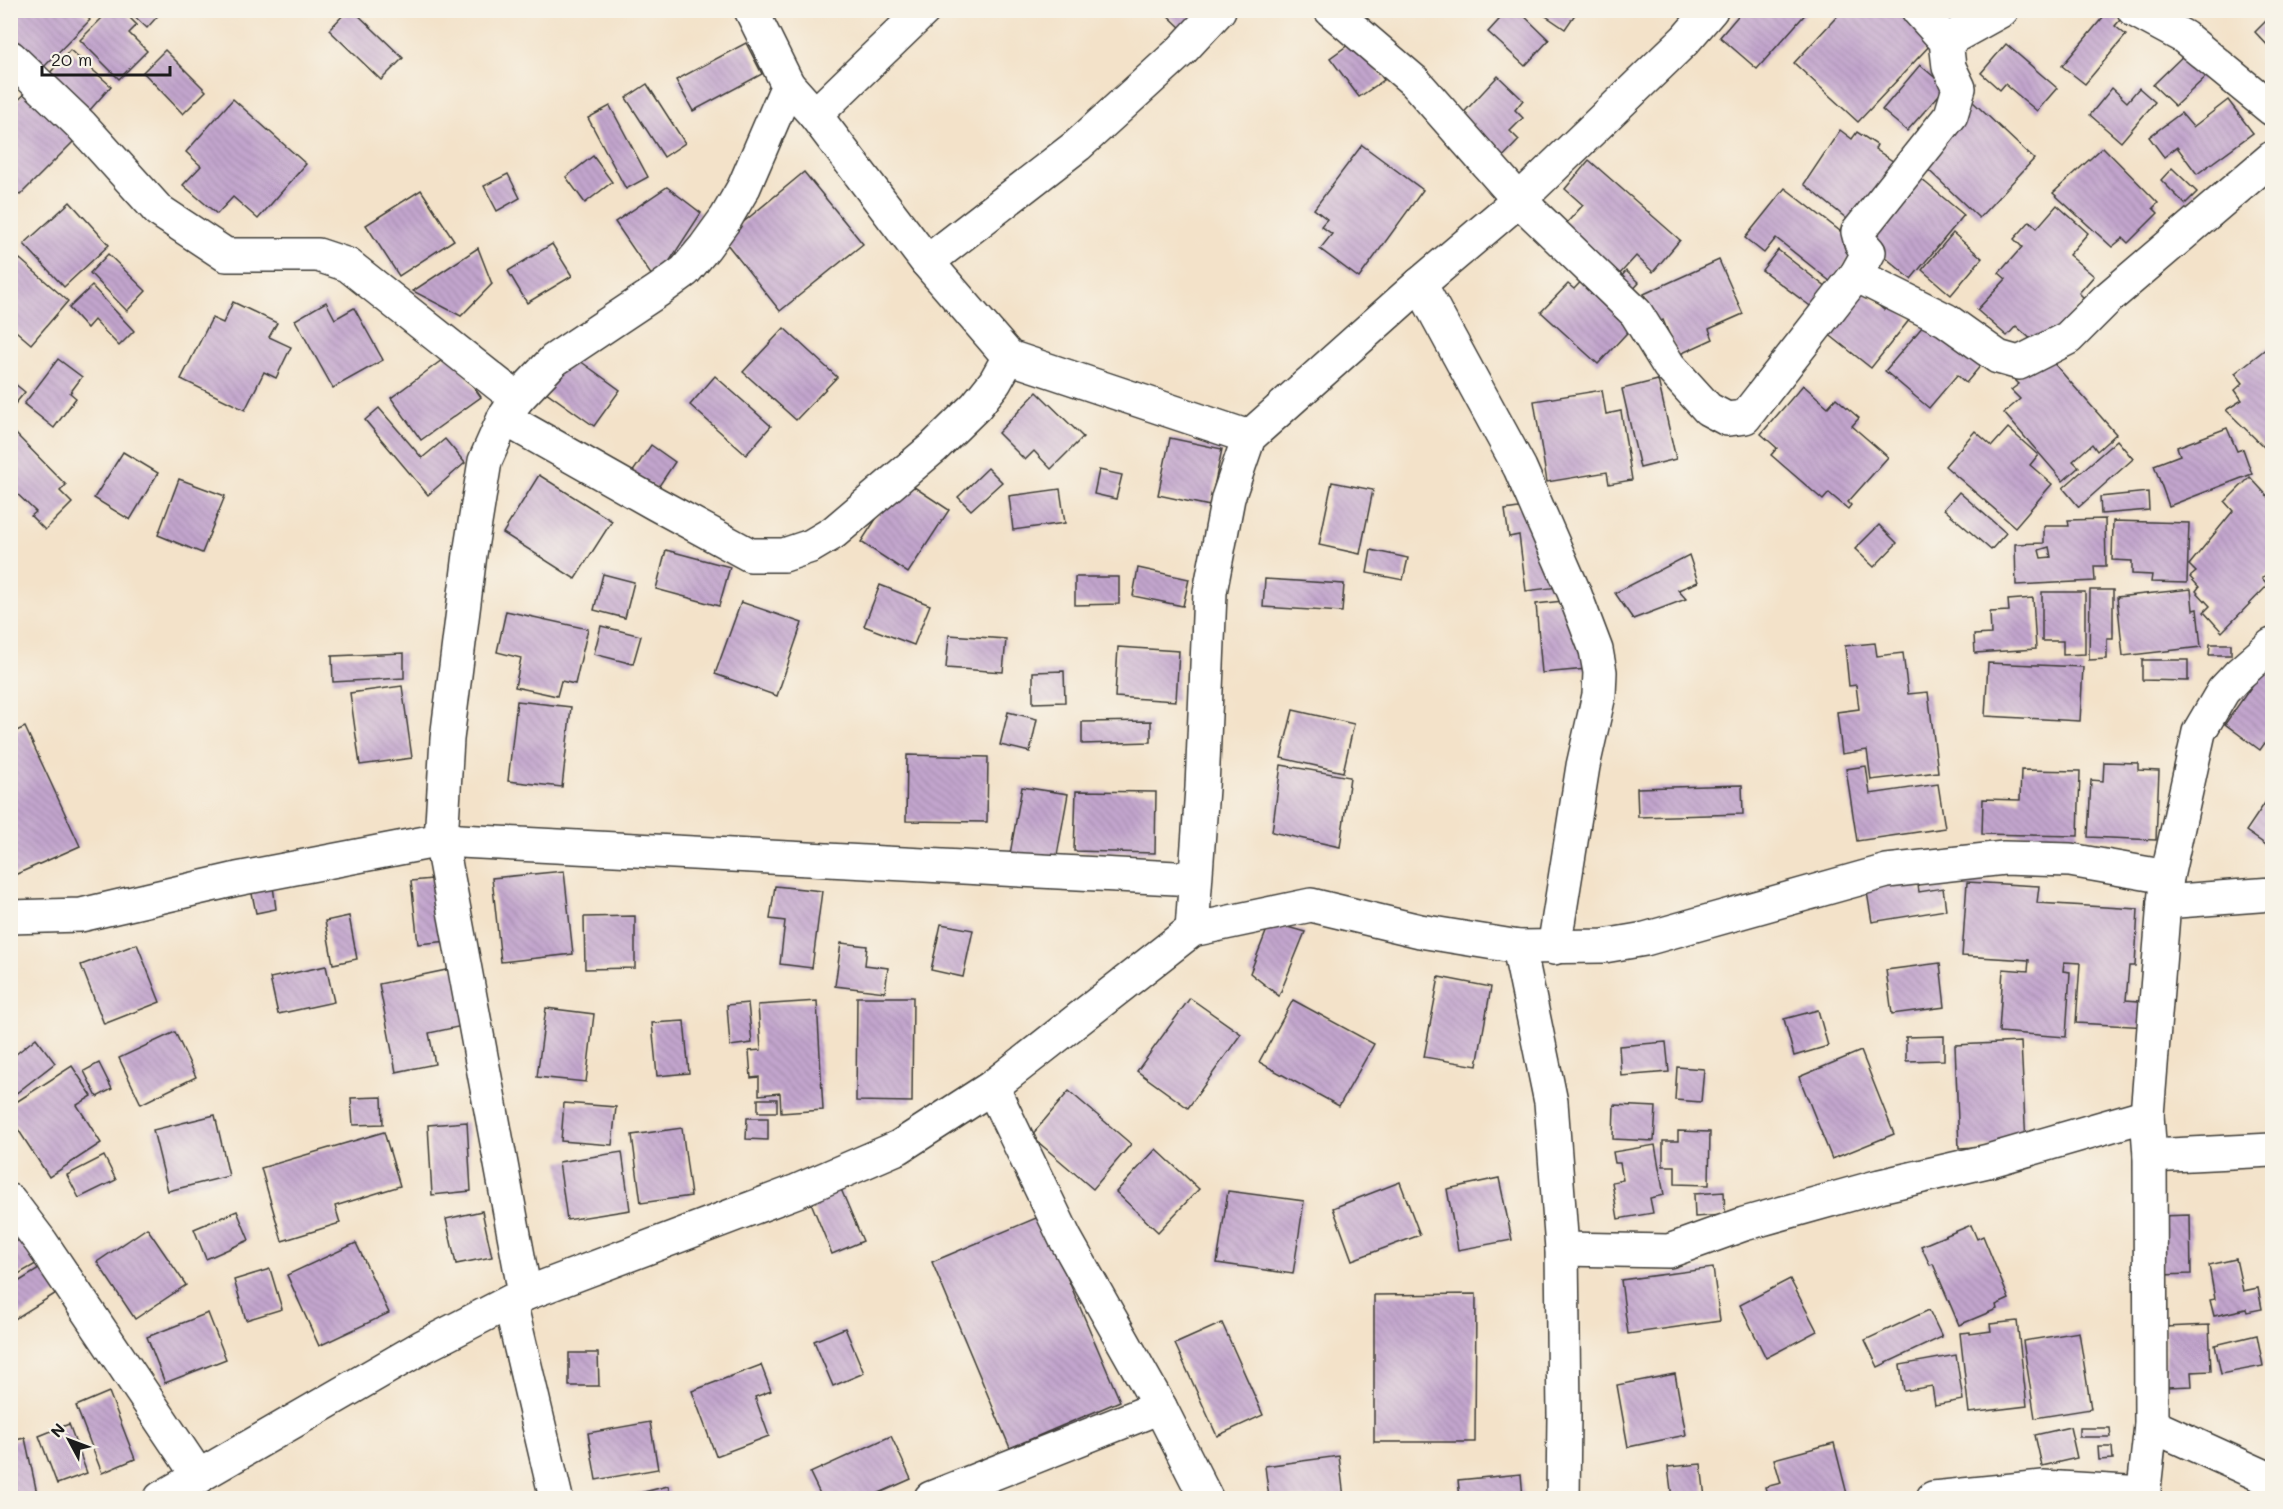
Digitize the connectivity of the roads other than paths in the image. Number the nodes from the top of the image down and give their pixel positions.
1 (751, 10) edge
2 (924, 10) edge
3 (1219, 10) edge
4 (1331, 10) edge
5 (1711, 10) edge
6 (1918, 10) edge
7 (2002, 10) edge
8 (2134, 10) edge
9 (1946, 41) junction
10 (10, 57) edge
11 (788, 85) junction
12 (2272, 109) edge
13 (815, 115) junction
14 (2272, 158) edge
15 (1519, 200) junction
16 (927, 262) junction
17 (1856, 274) junction
18 (1420, 284) junction
19 (1009, 357) junction
20 (510, 408) junction
21 (1249, 437) junction
22 (2272, 645) edge
23 (441, 840) junction
24 (1195, 879) junction
25 (2166, 890) junction
26 (2272, 894) edge
27 (10, 917) edge
28 (1192, 930) junction
29 (1519, 947) junction
30 (1554, 948) junction
31 (992, 1088) junction
32 (2147, 1115) junction
33 (2272, 1150) edge
34 (2150, 1156) junction
35 (10, 1201) edge
36 (1562, 1249) junction
37 (518, 1298) junction
38 (1160, 1407) junction
39 (2151, 1425) junction
40 (199, 1477) junction
41 (2272, 1480) edge
42 (2143, 1496) edge
43 (161, 1498) edge
44 (556, 1498) edge
45 (931, 1498) edge
46 (1206, 1498) edge
47 (1563, 1498) edge
48 (1933, 1498) edge

1 - 11 street
2 - 13 street
3 - 16 street
4 - 15 street
5 - 15 street
6 - 9 street
7 - 9 street
8 - 12 street
9 - 17 street
10 - 20 street
11 - 13 street
11 - 20 street
13 - 16 street
14 - 17 street
15 - 17 street
15 - 18 street
16 - 19 street
18 - 21 street
18 - 30 street
19 - 20 street
19 - 21 street
20 - 23 street
21 - 24 street
22 - 25 street
23 - 24 street
23 - 27 street
23 - 37 street
24 - 28 street
25 - 26 street
25 - 30 street
25 - 32 street
28 - 29 street
28 - 31 street
29 - 30 street
29 - 36 street
31 - 37 street
31 - 38 street
32 - 34 street
32 - 36 street
33 - 34 street
34 - 39 street
35 - 40 street
36 - 47 street
37 - 40 street
37 - 44 street
38 - 45 street
38 - 46 street
39 - 41 street
39 - 42 street
40 - 43 street
42 - 48 street

